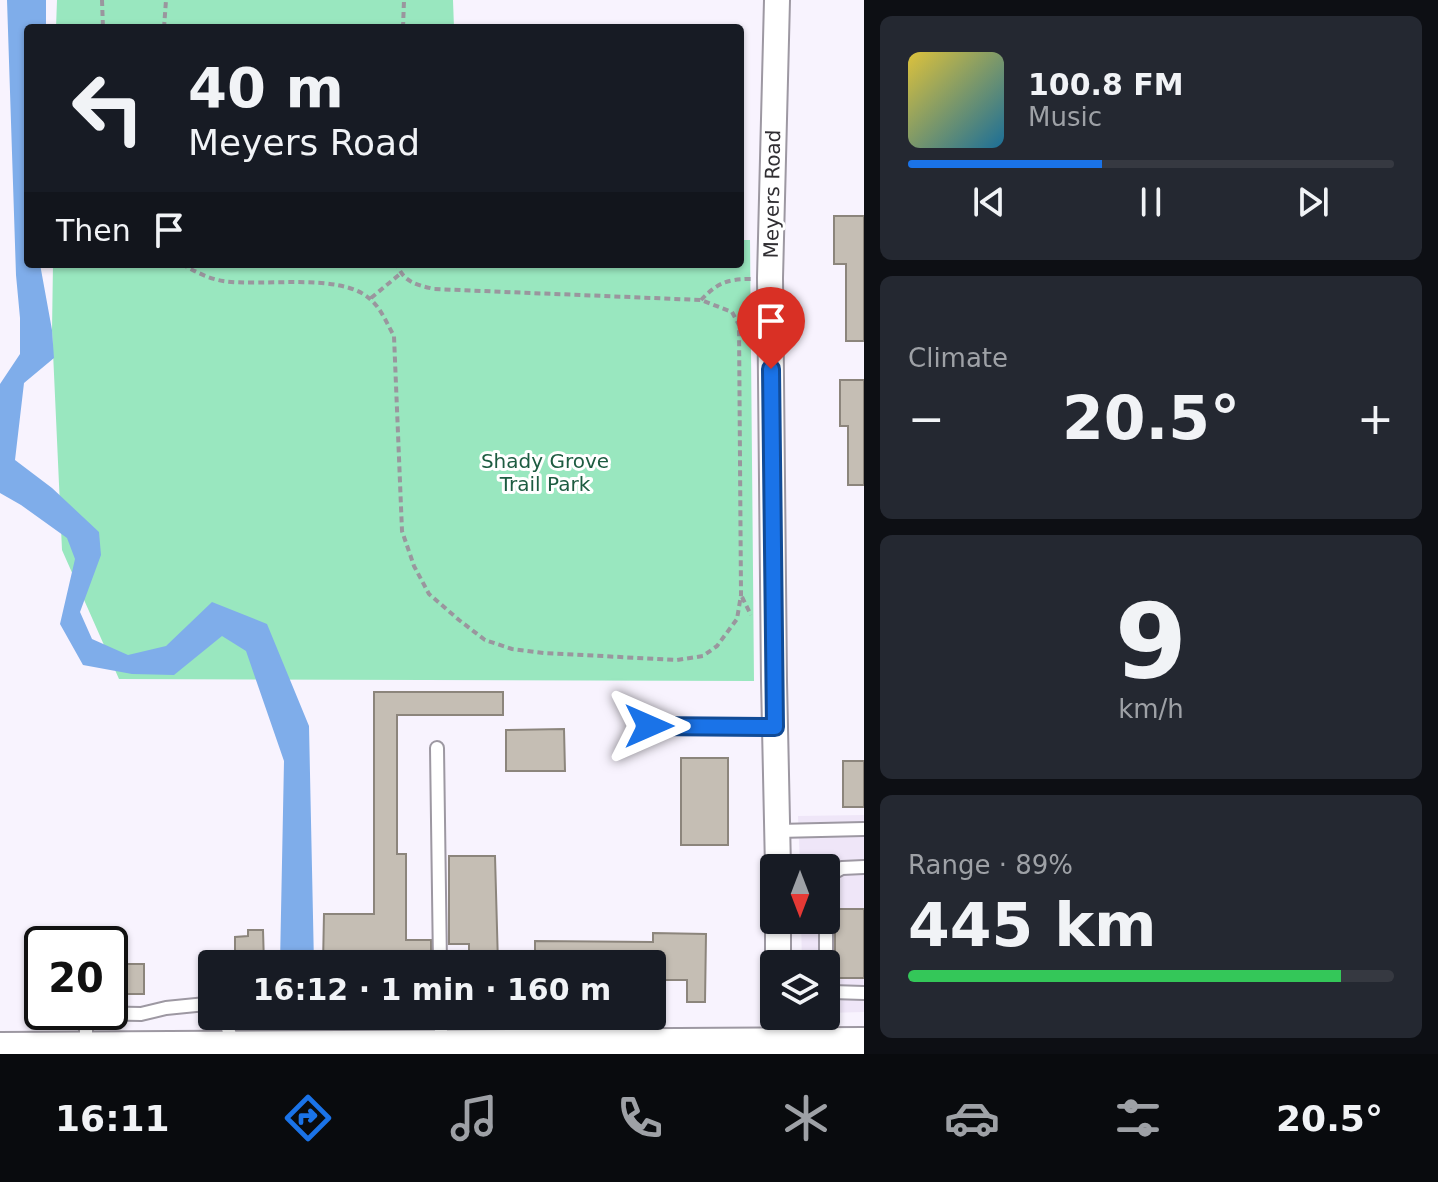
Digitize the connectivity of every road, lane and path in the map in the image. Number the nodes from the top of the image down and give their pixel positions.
1 (102, 0) edge
2 (166, 0) edge
3 (404, 0) edge
4 (777, 0) edge
5 (103, 24) edge
6 (164, 24) edge
7 (403, 24) edge
8 (191, 268) edge
9 (398, 268) edge
10 (400, 274) junction
11 (770, 278) junction
12 (371, 299) junction
13 (701, 300) junction
14 (649, 726) dead end
15 (775, 727) junction
16 (437, 748) dead end
17 (864, 829) edge
18 (778, 831) junction
19 (778, 854) edge
20 (864, 867) edge
21 (840, 869) edge
22 (826, 934) edge
23 (440, 950) edge
24 (864, 993) edge
25 (198, 1005) edge
26 (228, 1030) edge
27 (441, 1032) edge
28 (778, 1038) edge
29 (864, 1045) edge
30 (0, 1050) edge
31 (69, 1051) edge
32 (145, 1051) edge
33 (234, 1051) edge

1 - 5 path
2 - 6 path
3 - 7 path
4 - 11 street, Meyers Road
8 - 12 path
9 - 10 path
10 - 12 path
10 - 13 path
11 - 13 path
11 - 15 street, Meyers Road
12 - 13 path
14 - 15 lane
15 - 18 street, Meyers Road
16 - 23 lane
17 - 18 lane
18 - 19 street, Meyers Road
20 - 21 lane
22 - 24 lane
25 - 31 lane
26 - 33 lane
27 - 28 main road
27 - 33 main road
28 - 29 main road
30 - 31 main road
31 - 32 main road
32 - 33 main road

